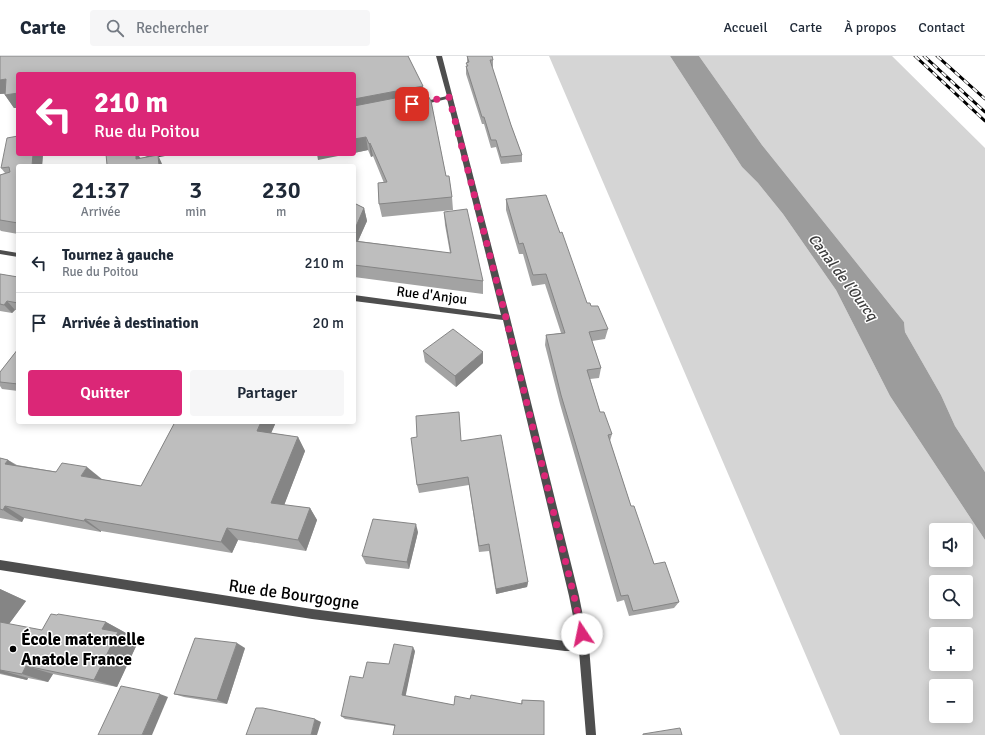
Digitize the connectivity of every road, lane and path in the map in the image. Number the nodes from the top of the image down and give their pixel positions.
1 (440, 56) edge
2 (449, 97) junction
3 (412, 104) edge
4 (155, 156) edge
5 (139, 159) edge
6 (0, 252) edge
7 (16, 255) edge
8 (356, 298) edge
9 (506, 318) junction
10 (0, 565) edge
11 (584, 646) junction
12 (591, 735) edge

1 - 2 street
2 - 3 street
2 - 9 street
4 - 5 street
6 - 7 street
8 - 9 street, Rue d'Anjou
9 - 11 street
10 - 11 street, Rue de Bourgogne
11 - 12 street

